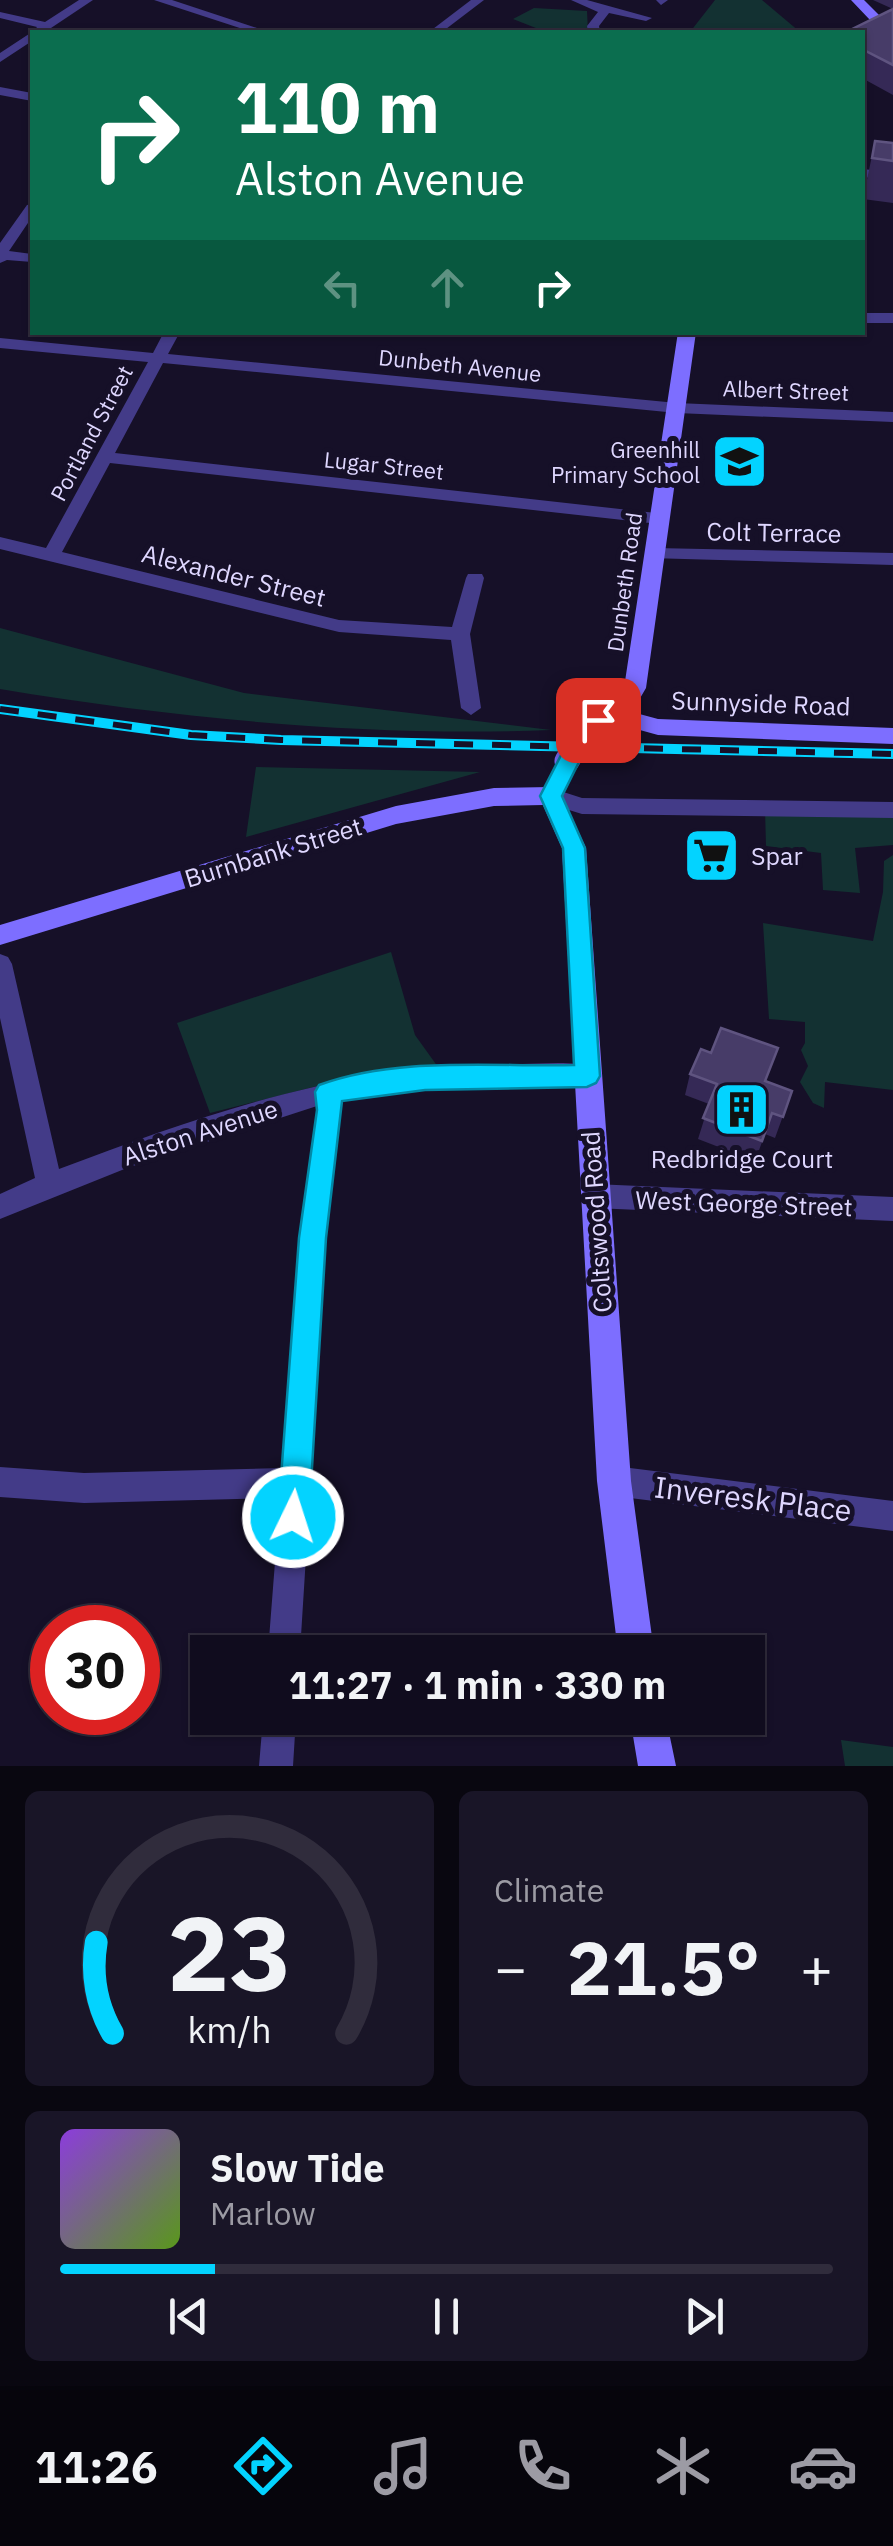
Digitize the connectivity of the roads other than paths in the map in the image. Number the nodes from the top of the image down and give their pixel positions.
1 (88, 0) edge
2 (160, 0) edge
3 (577, 0) edge
4 (616, 0) edge
5 (857, 0) edge
6 (474, 3) edge
7 (455, 4) dead end
8 (600, 13) junction
9 (0, 15) edge
10 (646, 18) dead end
11 (877, 19) junction
12 (893, 22) edge
13 (34, 30) edge
14 (42, 30) edge
15 (257, 30) edge
16 (438, 30) edge
17 (594, 30) edge
18 (865, 36) edge
19 (30, 38) edge
20 (0, 58) edge
21 (0, 90) edge
22 (30, 97) edge
23 (865, 172) edge
24 (893, 176) edge
25 (30, 211) edge
26 (1, 257) edge
27 (30, 258) edge
28 (865, 318) edge
29 (893, 318) edge
30 (170, 335) edge
31 (687, 335) edge
32 (0, 343) edge
33 (157, 358) junction
34 (677, 408) junction
35 (893, 418) edge
36 (105, 456) junction
37 (659, 518) junction
38 (0, 544) edge
39 (655, 554) junction
40 (50, 556) junction
41 (893, 560) edge
42 (475, 578) dead end
43 (460, 634) junction
44 (471, 708) dead end
45 (618, 716) junction
46 (893, 736) edge
47 (551, 796) junction
48 (893, 810) edge
49 (0, 935) edge
50 (0, 964) edge
51 (587, 1076) junction
52 (328, 1092) junction
53 (49, 1182) junction
54 (594, 1196) junction
55 (0, 1207) edge
56 (893, 1209) edge
57 (614, 1480) junction
58 (0, 1482) edge
59 (296, 1483) junction
60 (893, 1516) edge
61 (285, 1635) edge
62 (634, 1635) edge
63 (279, 1735) edge
64 (651, 1735) edge
65 (276, 1766) edge
66 (657, 1766) edge

1 - 14 street
2 - 15 street
3 - 8 street
4 - 8 street
5 - 11 main road
6 - 7 street
6 - 16 street
8 - 10 street
8 - 17 street
9 - 13 street
11 - 12 street
11 - 18 main road
19 - 20 street
21 - 22 street
23 - 24 street
25 - 26 street
26 - 27 street
28 - 29 street
30 - 33 street, Portland Street
31 - 34 main road, Dunbeth Road
32 - 33 street, Dunbeth Avenue
33 - 34 street, Dunbeth Avenue
33 - 36 street, Portland Street
34 - 35 street, Albert Street
34 - 37 main road, Dunbeth Road
36 - 37 street, Lugar Street
36 - 40 street, Portland Street
37 - 39 main road, Dunbeth Road
38 - 40 street, Alexander Street
39 - 41 street, Colt Terrace
39 - 45 main road, Dunbeth Road
40 - 43 street, Alexander Street
42 - 43 street
43 - 44 street
45 - 46 main road, Sunnyside Road
45 - 47 main road, bridge
47 - 48 street
47 - 49 main road, Burnbank Street
47 - 51 main road, Coltswood Road
50 - 53 street
51 - 52 street, Alston Avenue
51 - 54 main road, Coltswood Road
52 - 53 street, Alston Avenue
52 - 59 street
53 - 55 street, Alston Avenue
54 - 56 street, West George Street
54 - 57 main road, Coltswood Road
57 - 60 street, Inveresk Place
57 - 62 main road, Coltswood Road
58 - 59 street
59 - 61 street
63 - 65 street
64 - 66 main road

